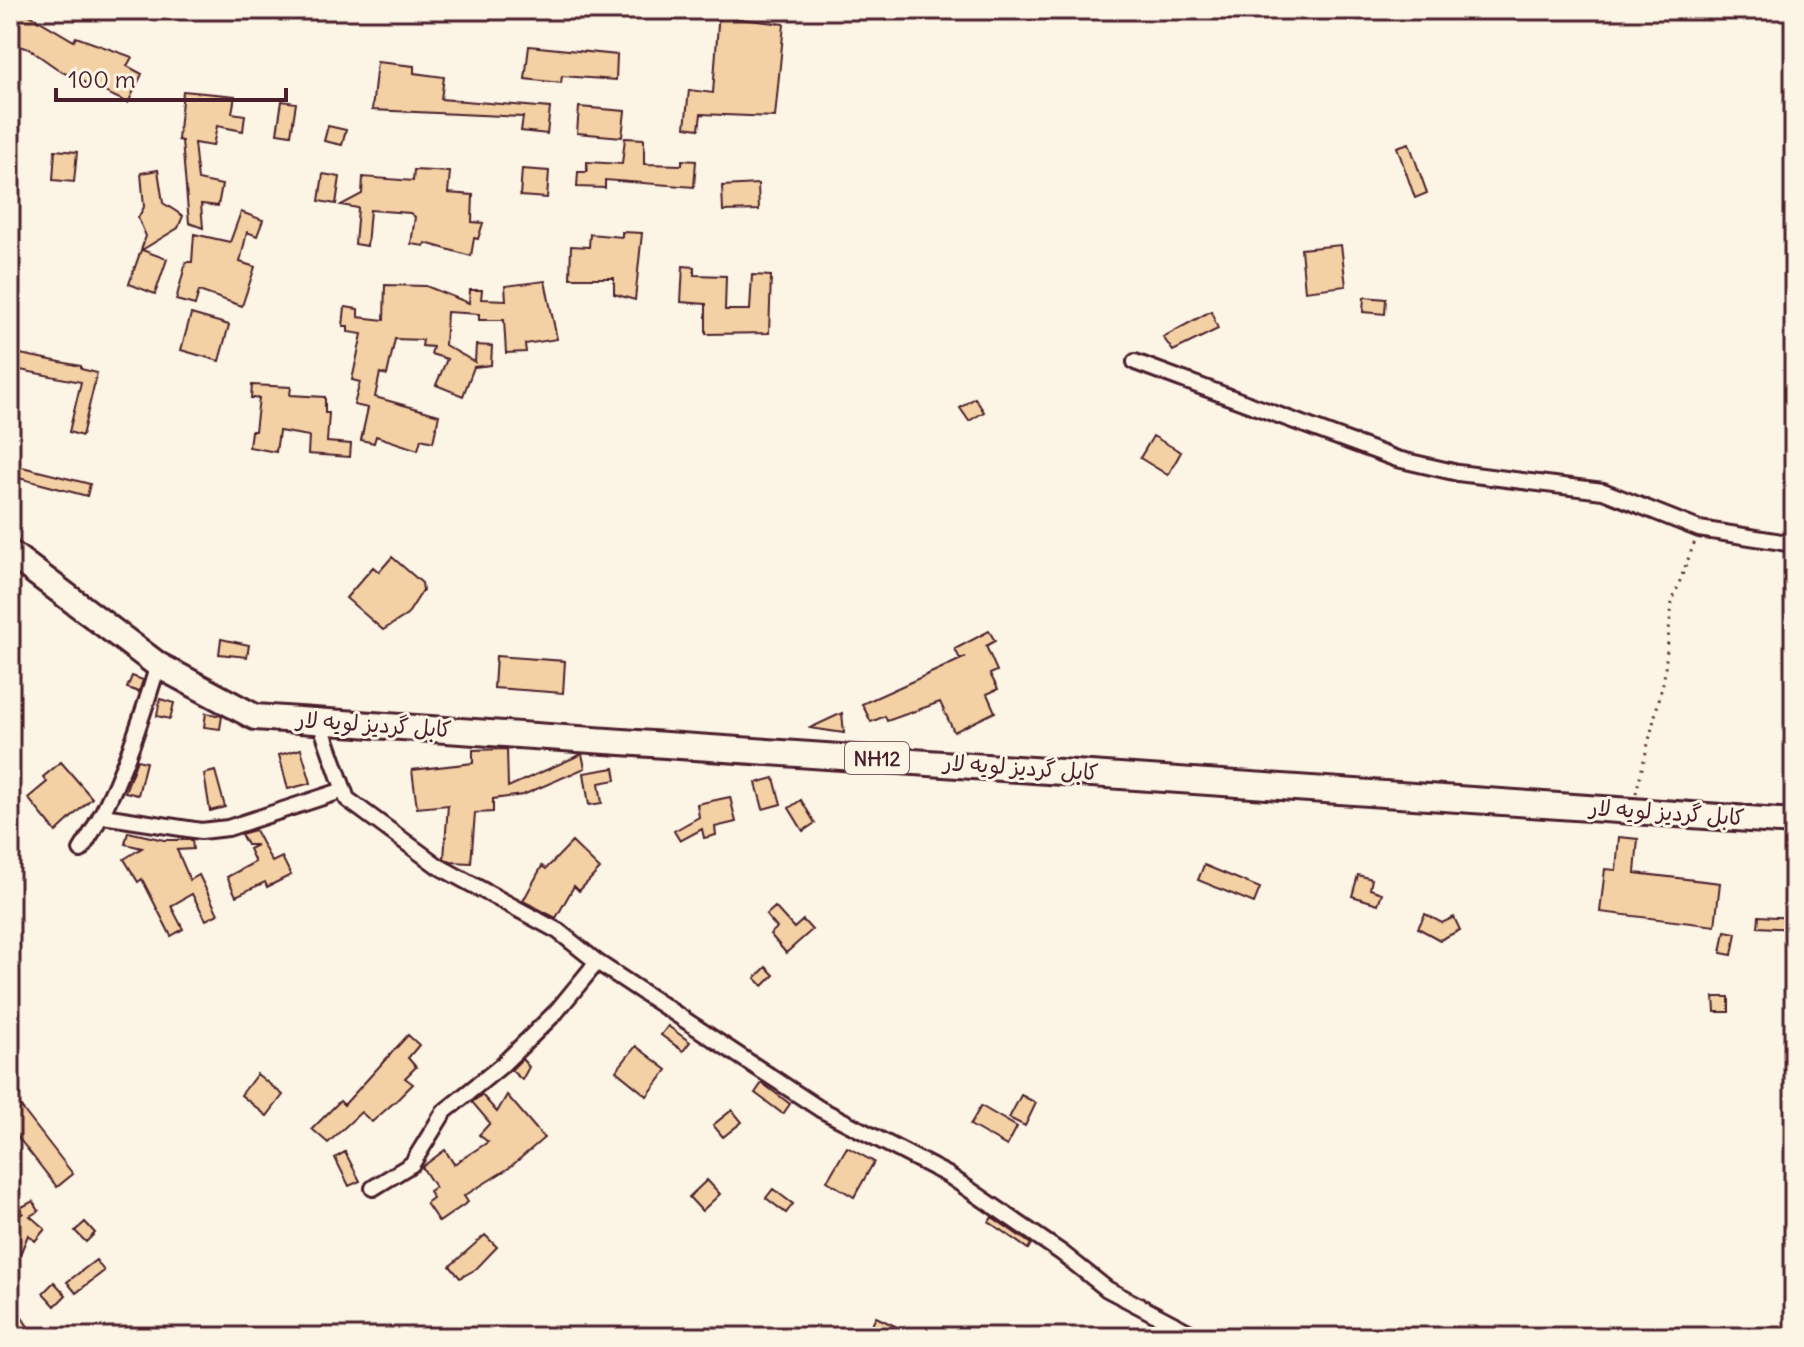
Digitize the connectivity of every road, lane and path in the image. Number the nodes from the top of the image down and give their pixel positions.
1 (1135, 362) dead end
2 (1699, 529) junction
3 (1794, 544) edge
4 (10, 553) edge
5 (158, 665) junction
6 (319, 720) junction
7 (341, 791) junction
8 (1633, 809) junction
9 (103, 816) junction
10 (1794, 822) edge
11 (81, 850) dead end
12 (597, 962) junction
13 (373, 1188) dead end
14 (1198, 1337) edge

1 - 2 street
2 - 3 street
2 - 8 path
4 - 5 highway, کابل گردیز لویه لار / NH12
5 - 6 highway, کابل گردیز لویه لار / NH12
5 - 9 street
6 - 7 street
6 - 8 highway, کابل گردیز لویه لار / NH12
7 - 9 street
7 - 12 street
8 - 10 highway, کابل گردیز لویه لار / NH12
9 - 11 street
12 - 13 street
12 - 14 street

